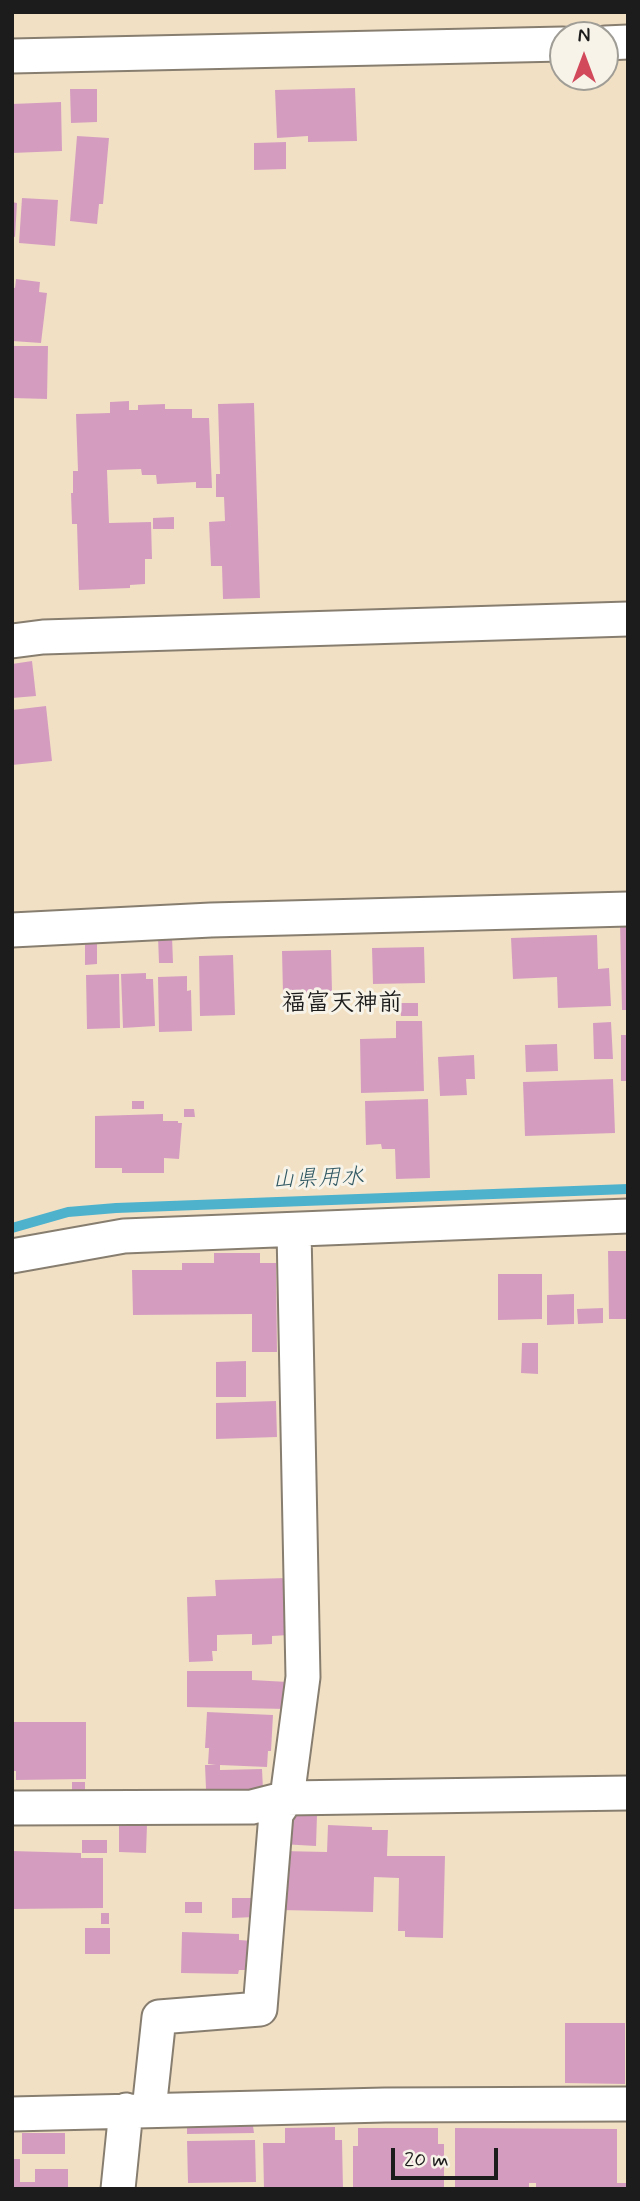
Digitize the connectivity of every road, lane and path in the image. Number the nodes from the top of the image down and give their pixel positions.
1 (549, 44) edge
2 (12, 56) edge
3 (628, 619) edge
4 (12, 641) edge
5 (628, 909) edge
6 (12, 930) edge
7 (628, 1216) edge
8 (294, 1230) junction
9 (12, 1256) edge
10 (628, 1793) edge
11 (286, 1798) junction
12 (12, 1808) edge
13 (628, 2104) edge
14 (137, 2110) junction
15 (12, 2113) edge
16 (117, 2189) edge

1 - 2 street
3 - 4 street
5 - 6 street
7 - 8 street
8 - 9 street
8 - 11 street
10 - 11 street
11 - 12 street
11 - 14 street
13 - 14 street
14 - 15 street
14 - 16 street

